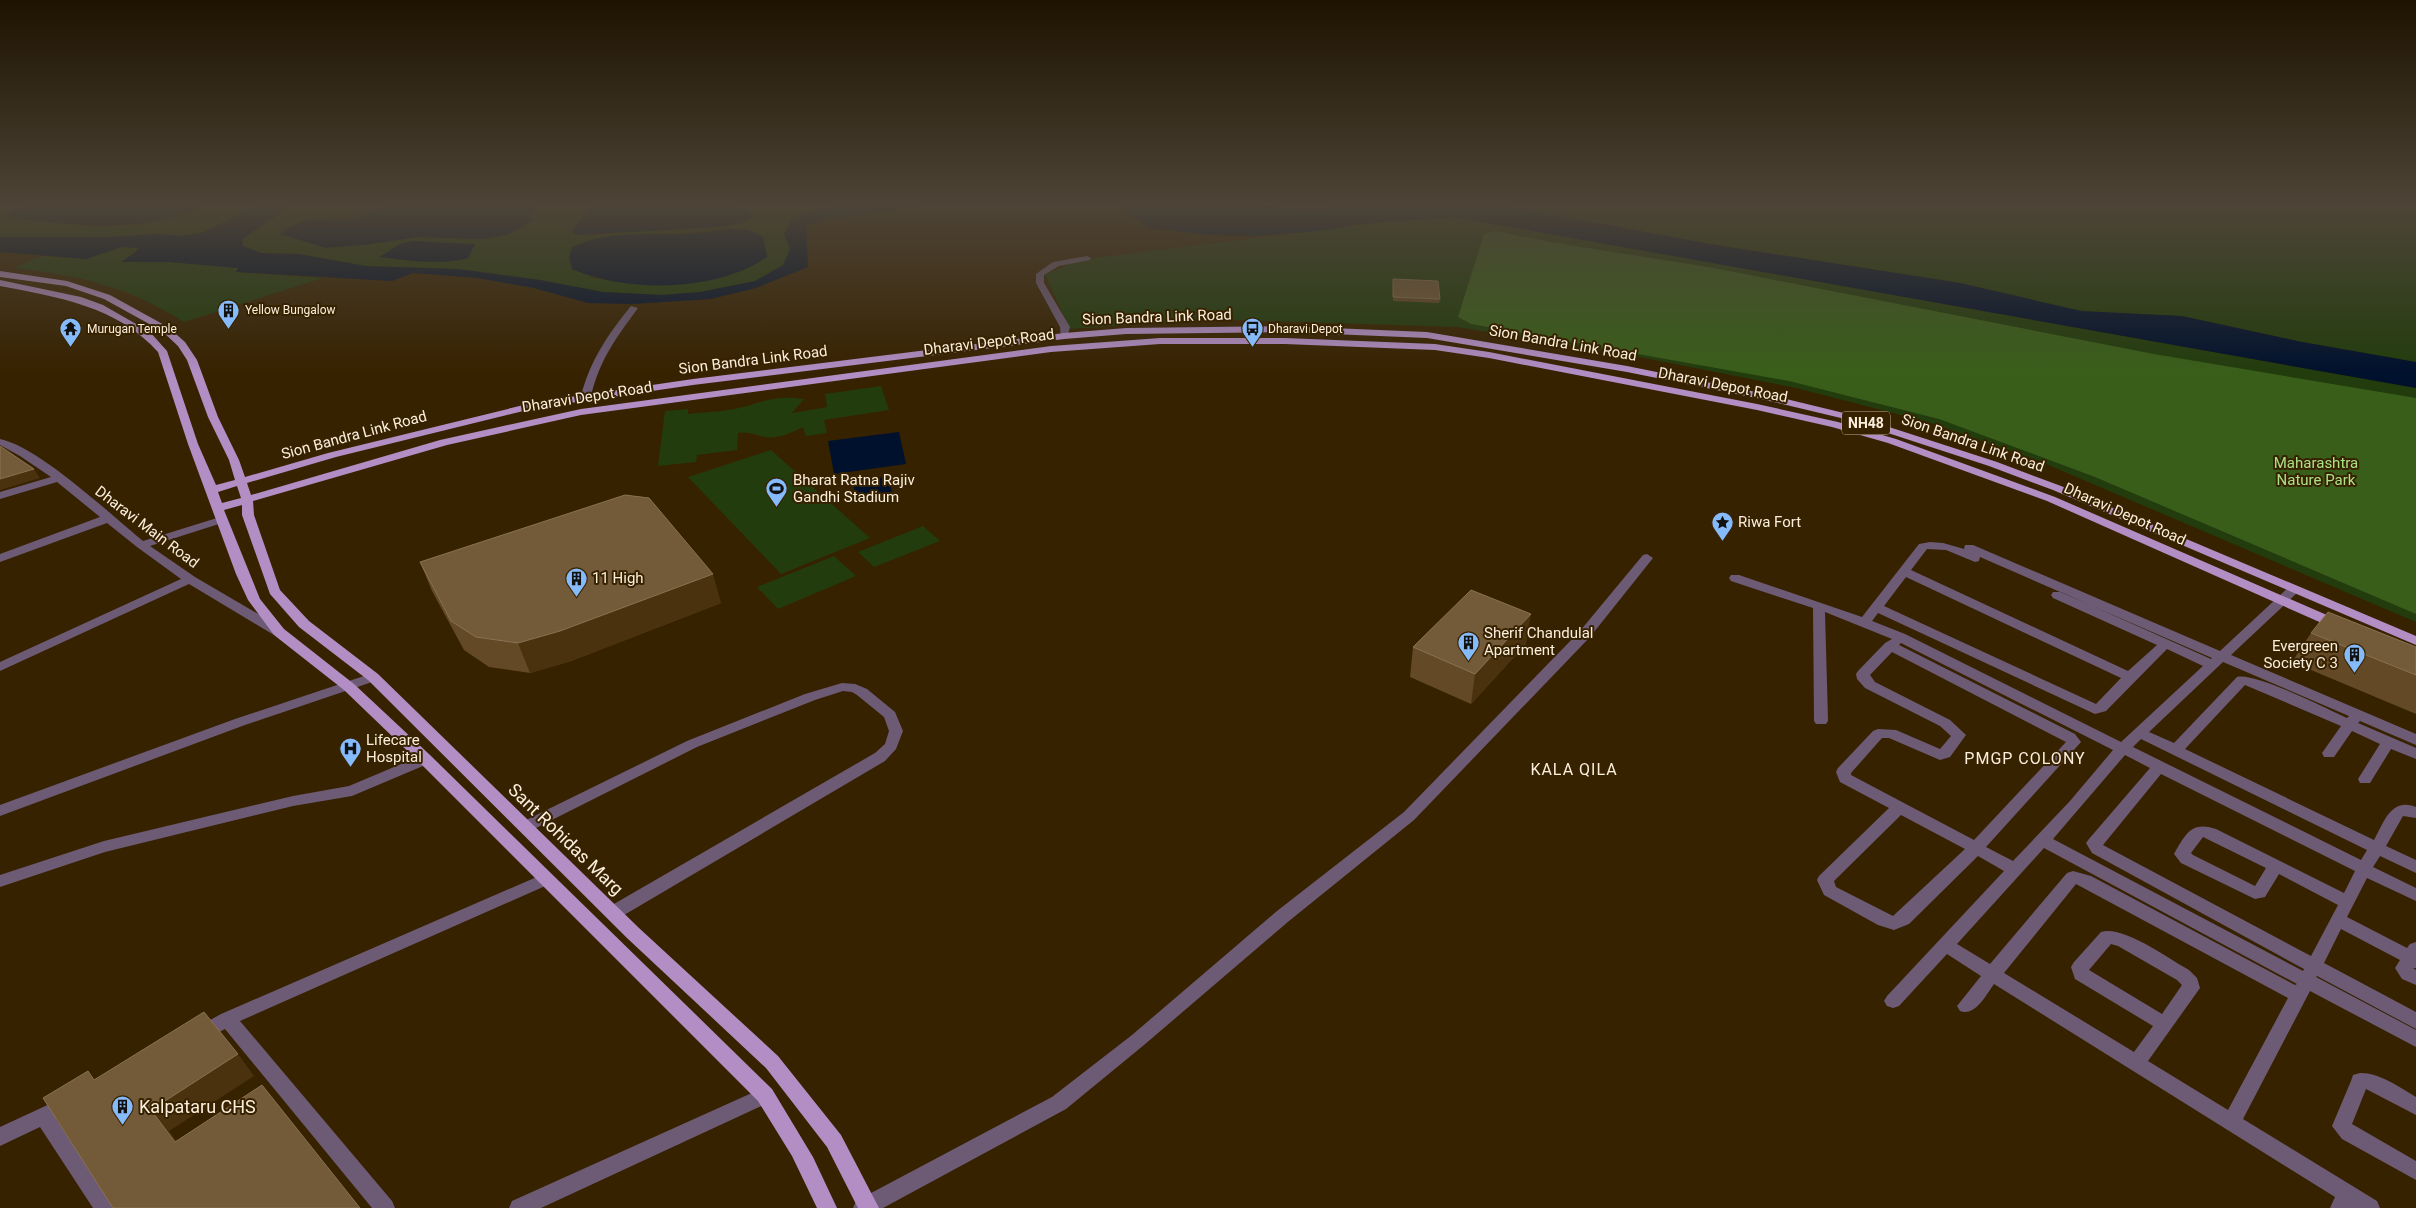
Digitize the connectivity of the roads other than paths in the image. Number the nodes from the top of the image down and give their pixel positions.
1 (1075, 260) edge
2 (0, 274) edge
3 (22, 276) junction
4 (2, 284) edge
5 (634, 308) dead end
6 (1064, 336) junction
7 (810, 368) junction
8 (733, 377) junction
9 (810, 381) junction
10 (734, 391) junction
11 (586, 396) junction
12 (0, 442) edge
13 (60, 478) junction
14 (242, 482) junction
15 (212, 490) junction
16 (0, 496) edge
17 (248, 500) junction
18 (219, 514) junction
19 (108, 518) junction
20 (141, 545) junction
21 (1969, 548) dead end
22 (0, 558) edge
23 (1647, 558) dead end
24 (1904, 571) junction
25 (1736, 578) dead end
26 (190, 579) junction
27 (2294, 589) junction
28 (2280, 600) junction
29 (1819, 605) junction
30 (1876, 607) junction
31 (1864, 622) junction
32 (279, 632) junction
33 (2352, 632) edge
34 (1895, 641) junction
35 (2416, 641) edge
36 (2165, 644) junction
37 (2217, 660) junction
38 (0, 667) edge
39 (373, 677) junction
40 (2130, 677) junction
41 (349, 687) junction
42 (2353, 720) junction
43 (1821, 721) dead end
44 (2140, 733) junction
45 (434, 737) junction
46 (2416, 740) edge
47 (2388, 742) junction
48 (413, 748) junction
49 (2122, 749) junction
50 (2176, 750) junction
51 (2329, 753) dead end
52 (2416, 754) edge
53 (425, 759) junction
54 (2158, 768) junction
55 (2365, 779) dead end
56 (1899, 808) junction
57 (0, 811) edge
58 (2416, 813) edge
59 (525, 827) junction
60 (2042, 840) junction
61 (2376, 848) junction
62 (1975, 849) junction
63 (2276, 865) junction
64 (2416, 867) edge
65 (2015, 869) junction
66 (2364, 869) junction
67 (2138, 871) junction
68 (546, 879) junction
69 (0, 881) edge
70 (2124, 892) junction
71 (2416, 895) edge
72 (2347, 902) junction
73 (614, 913) junction
74 (2338, 920) junction
75 (1945, 945) junction
76 (2252, 952) junction
77 (2414, 956) edge
78 (674, 971) junction
79 (1992, 974) junction
80 (2416, 978) edge
81 (2306, 981) junction
82 (654, 985) junction
83 (1893, 1001) dead end
84 (1966, 1006) dead end
85 (2373, 1007) junction
86 (227, 1019) junction
87 (2416, 1021) edge
88 (2164, 1024) junction
89 (2416, 1039) edge
90 (184, 1042) edge
91 (2136, 1063) junction
92 (765, 1095) junction
93 (79, 1097) edge
94 (2416, 1107) edge
95 (44, 1116) junction
96 (2232, 1122) junction
97 (0, 1137) edge
98 (2416, 1171) edge
99 (2343, 1201) edge
100 (867, 1207) edge
101 (104, 1208) edge
102 (385, 1208) edge
103 (519, 1208) edge
104 (827, 1208) edge
105 (2370, 1208) edge

1 - 6 street
2 - 3 main road
3 - 4 main road
3 - 14 main road
4 - 15 main road
5 - 11 street
6 - 7 main road, Sion Bandra Link Road
6 - 27 main road, Sion Bandra Link Road / NH48
7 - 8 main road, Sion Bandra Link Road
7 - 9 main road
8 - 10 main road
8 - 11 main road, Sion Bandra Link Road
9 - 10 main road, Dharavi Depot Road
9 - 28 main road, Dharavi Depot Road
10 - 17 main road, Dharavi Depot Road
11 - 14 main road, Sion Bandra Link Road
12 - 13 street, Dharavi Main Road
13 - 16 street
13 - 19 street, Dharavi Main Road
14 - 15 main road, Sion Bandra Link Road
14 - 17 main road, Sant Rohidas Marg
15 - 18 main road
17 - 18 main road, Dharavi Depot Road
17 - 39 main road, Sant Rohidas Marg
18 - 20 street
18 - 32 main road
19 - 20 street, Dharavi Main Road
19 - 22 street
20 - 26 street, Dharavi Main Road
21 - 37 street
23 - 100 street
24 - 30 street
24 - 36 street
24 - 40 street
25 - 29 street
26 - 32 street, Dharavi Main Road
26 - 38 street
27 - 28 street
27 - 35 main road, Sion Bandra Link Road / NH48
28 - 33 main road, Dharavi Depot Road
28 - 37 street
29 - 31 street
29 - 43 street
30 - 31 street
30 - 40 street
31 - 34 street
32 - 41 main road
34 - 49 street
34 - 56 street
34 - 62 street
36 - 37 street
36 - 40 street
37 - 42 street
37 - 44 street
39 - 41 street
39 - 45 main road, Sant Rohidas Marg
41 - 48 main road
41 - 57 street
42 - 46 street
42 - 47 street
42 - 50 street
42 - 51 street
44 - 49 street
44 - 50 street
45 - 48 main road
45 - 59 main road, Sant Rohidas Marg
47 - 52 street
47 - 55 street
48 - 53 main road
49 - 54 street
49 - 60 street
50 - 61 street
53 - 68 main road
53 - 69 street
54 - 66 street
54 - 67 street
56 - 62 street
56 - 62 street
58 - 61 street
59 - 73 main road, Sant Rohidas Marg
59 - 73 street
60 - 65 street
60 - 70 street
61 - 64 street
61 - 66 street
62 - 65 street
63 - 63 street
63 - 72 street
65 - 75 street
66 - 71 street
66 - 72 street
67 - 70 street
67 - 76 street
68 - 82 main road
68 - 86 street
70 - 76 street
70 - 79 street
72 - 74 street
73 - 78 main road, Sant Rohidas Marg
74 - 77 street
74 - 81 street
75 - 79 street
75 - 83 street
76 - 81 street
76 - 81 street
77 - 80 street
78 - 82 main road
78 - 100 main road, Sant Rohidas Marg
79 - 84 street
79 - 91 street
81 - 85 street
81 - 96 street
82 - 92 main road
85 - 87 street
85 - 89 street
86 - 90 street
86 - 102 street
88 - 88 street
88 - 91 street
91 - 96 street
92 - 103 street
92 - 104 main road
93 - 95 street
94 - 98 street
95 - 97 street
95 - 101 street
96 - 99 street
99 - 105 street

